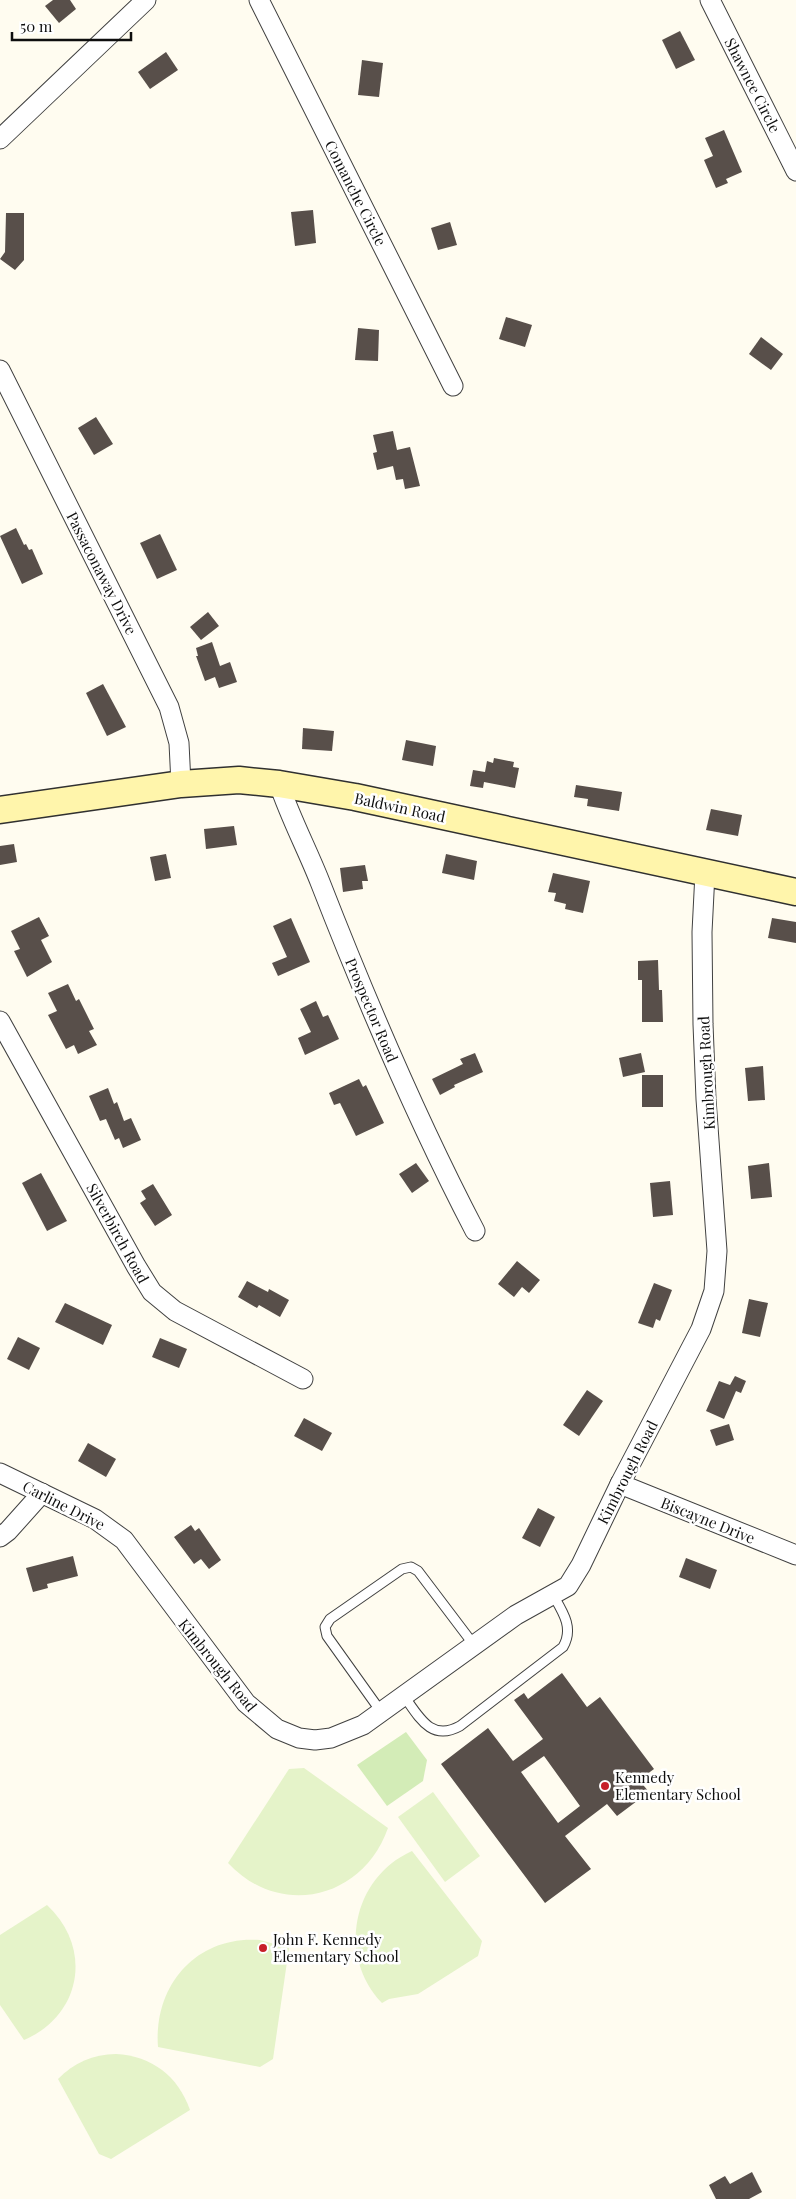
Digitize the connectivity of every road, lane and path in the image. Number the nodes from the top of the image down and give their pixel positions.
1 (146, 0) edge
2 (259, 0) edge
3 (710, 0) edge
4 (0, 139) edge
5 (796, 171) edge
6 (0, 370) edge
7 (453, 386) dead end
8 (181, 784) junction
9 (279, 784) junction
10 (0, 810) edge
11 (705, 873) junction
12 (796, 892) edge
13 (0, 1021) edge
14 (475, 1232) dead end
15 (303, 1379) dead end
16 (0, 1473) edge
17 (620, 1484) junction
18 (42, 1494) junction
19 (0, 1537) edge
20 (796, 1555) edge
21 (553, 1595) junction
22 (178, 1614) joint
23 (474, 1645) junction
24 (404, 1696) junction
25 (382, 1713) junction

1 - 4 street
2 - 7 street, Comanche Circle
3 - 5 street, Shawnee Circle
6 - 8 street, Passaconaway Drive
8 - 9 street, Baldwin Road
8 - 10 street, Baldwin Road
9 - 11 street, Baldwin Road
9 - 14 street, Prospector Road
11 - 12 street, Baldwin Road
11 - 17 street, Kimbrough Road
13 - 15 street, Silverbirch Road
16 - 18 street, Carline Drive
17 - 20 street, Biscayne Drive
17 - 21 street, Kimbrough Road
18 - 19 street
18 - 22 street, Carline Drive
21 - 23 street, Kimbrough Road
21 - 24 lane
22 - 25 street, Kimbrough Road
23 - 24 street, Kimbrough Road
23 - 25 lane
24 - 25 street, Kimbrough Road

